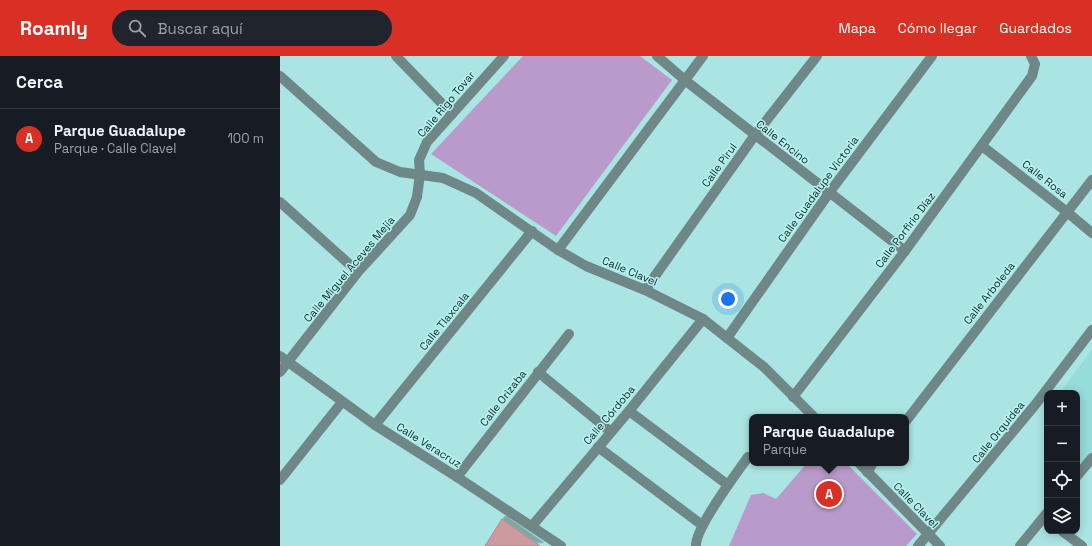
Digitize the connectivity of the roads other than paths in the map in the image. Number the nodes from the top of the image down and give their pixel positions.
1 (396, 56) edge
2 (504, 56) edge
3 (657, 56) edge
4 (703, 56) edge
5 (817, 56) edge
6 (932, 56) edge
7 (1031, 56) edge
8 (280, 76) edge
9 (686, 81) junction
10 (452, 114) junction
11 (755, 135) junction
12 (982, 146) junction
13 (420, 174) junction
14 (1092, 180) edge
15 (829, 193) junction
16 (280, 202) edge
17 (1067, 212) junction
18 (532, 231) junction
19 (1092, 233) edge
20 (558, 250) junction
21 (905, 251) junction
22 (358, 272) junction
23 (644, 290) junction
24 (702, 319) junction
25 (1092, 330) edge
26 (569, 334) dead end
27 (727, 338) junction
28 (284, 358) edge
29 (280, 372) edge
30 (538, 372) junction
31 (793, 397) junction
32 (342, 402) junction
33 (629, 411) junction
34 (811, 414) edge
35 (909, 417) edge
36 (375, 425) junction
37 (611, 432) junction
38 (598, 447) junction
39 (748, 457) dead end
40 (1092, 458) edge
41 (861, 466) edge
42 (871, 466) edge
43 (867, 472) junction
44 (1080, 472) edge
45 (457, 477) junction
46 (280, 480) edge
47 (728, 485) junction
48 (1044, 518) edge
49 (702, 525) junction
50 (532, 526) junction
51 (1066, 534) edge
52 (929, 535) junction
53 (561, 546) edge
54 (696, 546) edge
55 (918, 546) edge
56 (940, 546) edge
57 (1020, 546) edge
58 (1082, 546) edge

1 - 10 street
2 - 10 street, Calle Rigo Tovar
3 - 9 street, Calle Encino
4 - 9 street
5 - 11 street, Calle Pirul
6 - 15 street, Calle Guadalupe Victoria
7 - 12 street, Calle Porfirio Díaz
8 - 13 street, Calle Clavel
9 - 11 street, Calle Encino
9 - 20 street
10 - 13 street, Calle Rigo Tovar
11 - 15 street, Calle Encino
11 - 23 street, Calle Pirul
12 - 17 street, Calle Rosa
12 - 21 street, Calle Porfirio Díaz
13 - 18 street, Calle Clavel
13 - 22 street, Calle Miguel Aceves Mejía
14 - 17 street, Calle Arboleda
15 - 21 street, Calle Encino
15 - 27 street, Calle Guadalupe Victoria
16 - 22 street
17 - 19 street, Calle Rosa
17 - 35 street, Calle Arboleda
18 - 20 street, Calle Clavel
18 - 36 street, Calle Tlaxcala
20 - 23 street, Calle Clavel
21 - 31 street, Calle Porfirio Díaz
22 - 28 street, Calle Miguel Aceves Mejía
23 - 24 street, Calle Clavel
24 - 27 street, Calle Clavel
24 - 33 street, Calle Córdoba
25 - 52 street, Calle Orquídea
26 - 30 street, Calle Orizaba
27 - 31 street, Calle Clavel
28 - 29 street, Calle Miguel Aceves Mejía
28 - 32 street, Calle Veracruz
30 - 37 street
30 - 45 street, Calle Orizaba
31 - 34 street, Calle Clavel
32 - 36 street, Calle Veracruz
32 - 46 street
33 - 37 street, Calle Córdoba
33 - 47 street
36 - 45 street, Calle Veracruz
37 - 38 street, Calle Córdoba
38 - 49 street
38 - 50 street, Calle Córdoba
39 - 47 street
40 - 44 street
41 - 43 street, Calle Clavel
42 - 43 street
43 - 52 street, Calle Clavel
45 - 50 street, Calle Veracruz
47 - 49 street
48 - 57 street
49 - 54 street
50 - 53 street, Calle Veracruz
51 - 58 street
52 - 55 street, Calle Orquídea
52 - 56 street, Calle Clavel

